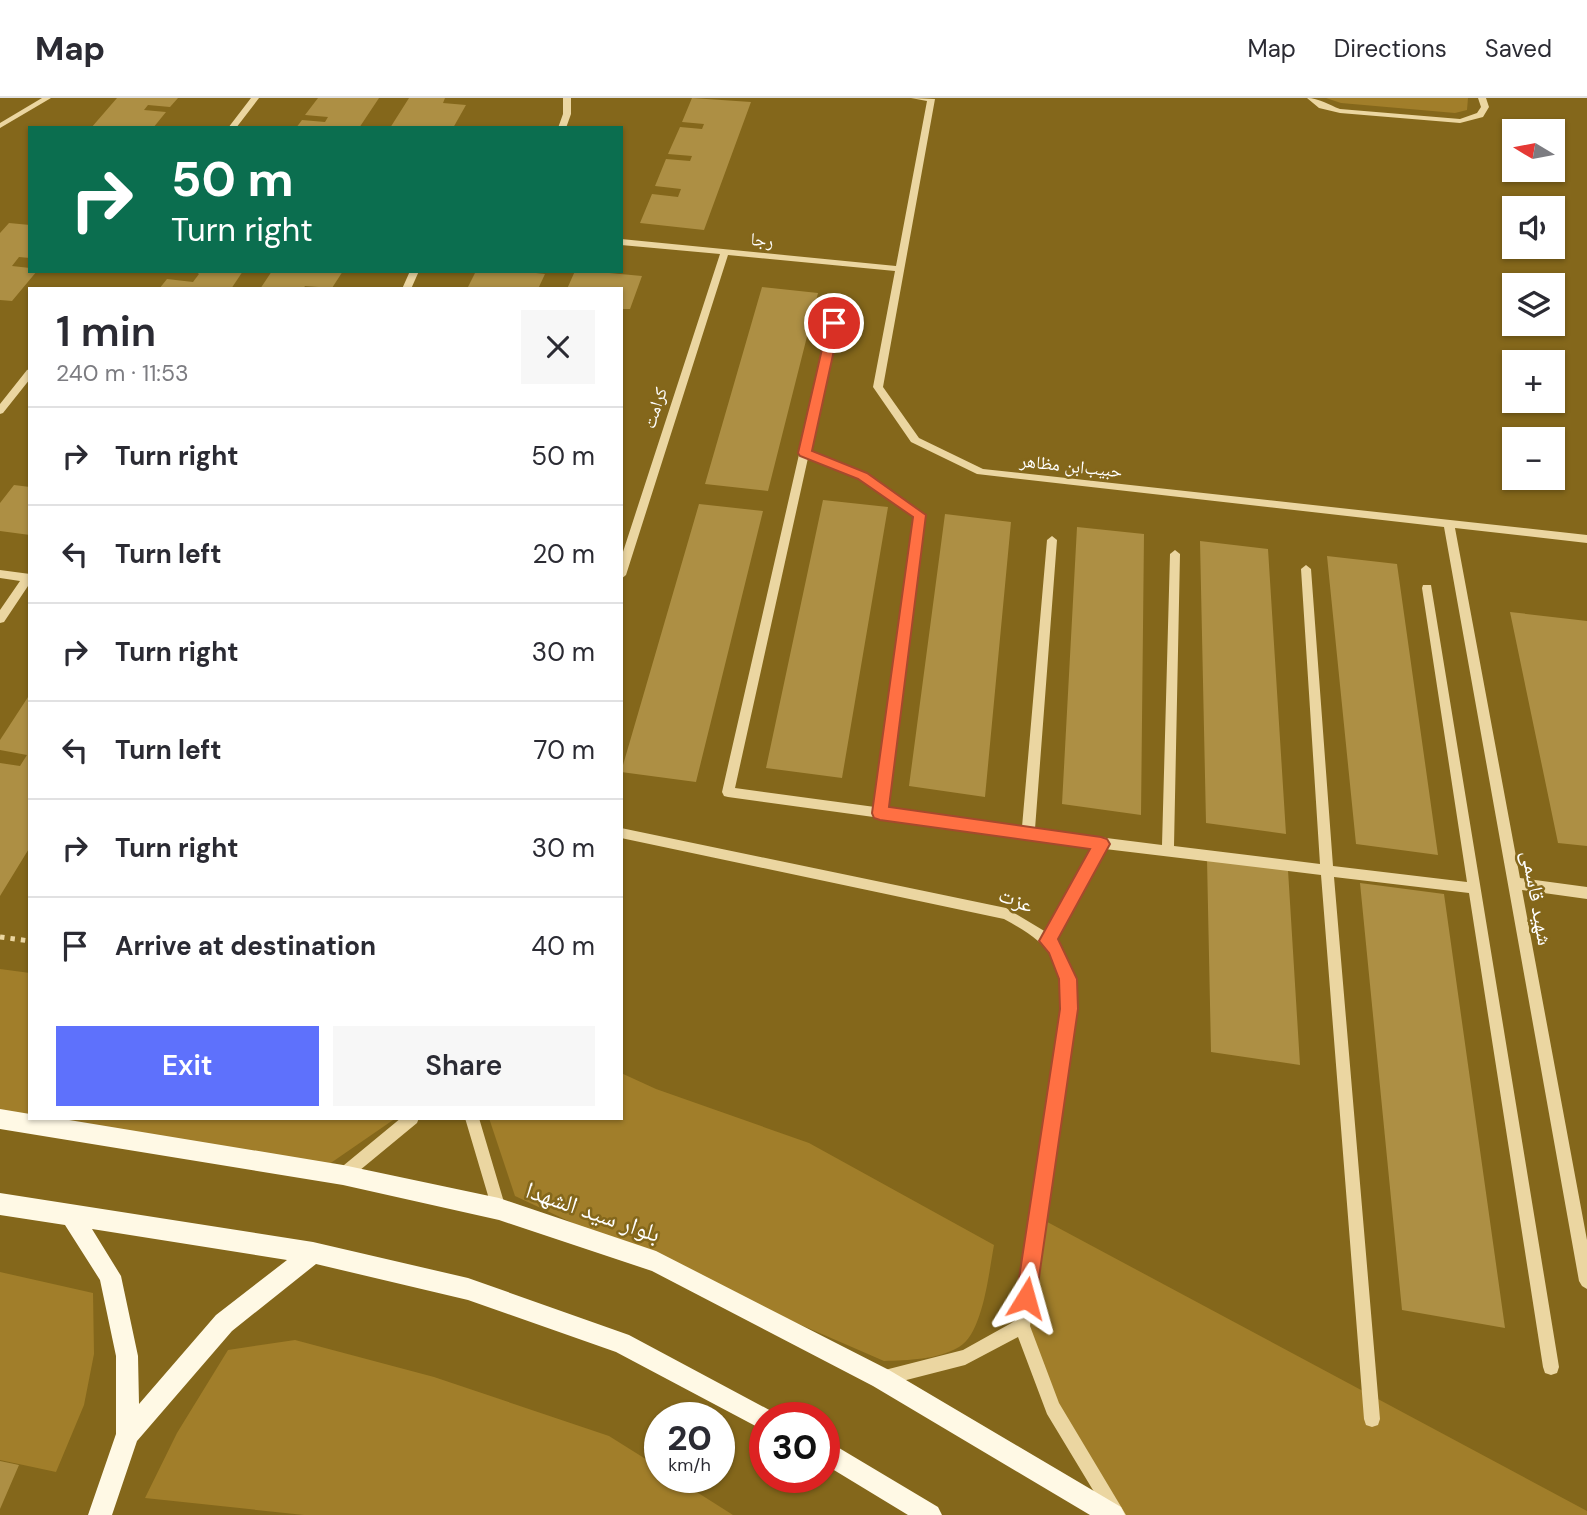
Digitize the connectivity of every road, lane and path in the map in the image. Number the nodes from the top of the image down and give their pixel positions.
1 (47, 98) edge
2 (254, 98) edge
3 (567, 98) edge
4 (915, 98) edge
5 (1311, 98) edge
6 (1482, 98) edge
7 (931, 99) edge
8 (0, 126) edge
9 (233, 126) edge
10 (563, 126) edge
11 (623, 242) edge
12 (724, 252) junction
13 (900, 269) junction
14 (834, 323) dead end
15 (28, 375) edge
16 (0, 411) edge
17 (805, 453) junction
18 (1448, 523) junction
19 (1587, 538) edge
20 (1052, 540) dead end
21 (1175, 554) dead end
22 (623, 569) edge
23 (1306, 569) dead end
24 (0, 574) edge
25 (28, 578) edge
26 (28, 579) edge
27 (1427, 588) dead end
28 (0, 619) edge
29 (880, 813) junction
30 (623, 833) edge
31 (1028, 834) junction
32 (1101, 844) junction
33 (1168, 852) junction
34 (1327, 871) junction
35 (1514, 883) junction
36 (1473, 888) junction
37 (1587, 893) edge
38 (0, 937) edge
39 (28, 941) edge
40 (1048, 941) junction
41 (0, 1119) edge
42 (409, 1120) edge
43 (473, 1120) edge
44 (343, 1175) junction
45 (0, 1204) edge
46 (499, 1209) junction
47 (72, 1217) junction
48 (313, 1253) junction
49 (1587, 1281) edge
50 (1022, 1326) junction
51 (1551, 1367) dead end
52 (881, 1378) junction
53 (749, 1411) edge
54 (1372, 1419) dead end
55 (128, 1434) junction
56 (840, 1461) edge
57 (100, 1515) edge
58 (930, 1515) edge
59 (1115, 1515) edge

1 - 8 street
2 - 9 street
3 - 10 street
4 - 7 street
5 - 6 street
7 - 13 street, حبیب‌ابن مظاهر
11 - 12 street, رجا
12 - 13 street, رجا
12 - 22 street, کرامت
13 - 18 street, حبیب‌ابن مظاهر
14 - 17 street
15 - 16 street
17 - 29 street
17 - 29 street
18 - 19 street, حبیب‌ابن مظاهر
18 - 35 street, شهید قاسمی
20 - 31 street
21 - 33 street
23 - 34 street
24 - 25 street
26 - 28 street
27 - 36 street
29 - 31 street
30 - 40 street, عزت
31 - 32 street
32 - 33 street
32 - 40 street
33 - 34 street
34 - 36 street
34 - 54 street
35 - 37 street
35 - 49 street, شهید قاسمی
36 - 51 street
38 - 39 path
40 - 50 street, عزت
41 - 44 main road, بلوار سید الشهدا
42 - 44 street
43 - 46 street
44 - 46 main road, بلوار سید الشهدا
45 - 47 main road
46 - 52 main road, بلوار سید الشهدا
47 - 48 main road
47 - 55 main road
48 - 53 main road
48 - 55 main road
50 - 52 street
50 - 59 street
52 - 59 main road, بلوار سید الشهدا
55 - 57 main road
56 - 58 main road

